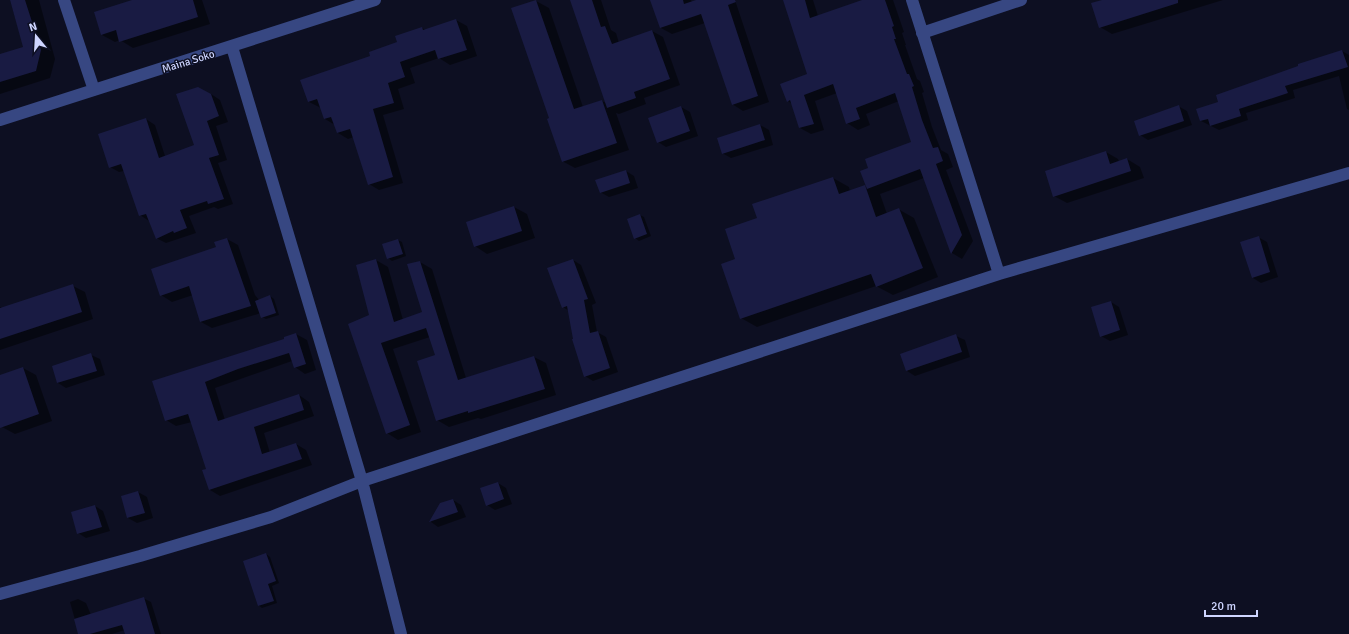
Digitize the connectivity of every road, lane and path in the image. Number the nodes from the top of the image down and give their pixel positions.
1 (64, 0) edge
2 (376, 0) edge
3 (912, 0) edge
4 (1021, 0) edge
5 (922, 33) junction
6 (232, 47) junction
7 (94, 90) junction
8 (0, 120) edge
9 (1349, 173) edge
10 (999, 274) junction
11 (362, 481) junction
12 (0, 594) edge
13 (401, 634) edge

1 - 7 street
2 - 6 street, Maina Soko
3 - 5 street
4 - 5 street
5 - 10 street
6 - 7 street, Maina Soko
6 - 11 street
7 - 8 street, Maina Soko
9 - 10 street
10 - 11 street
11 - 12 street
11 - 13 street

